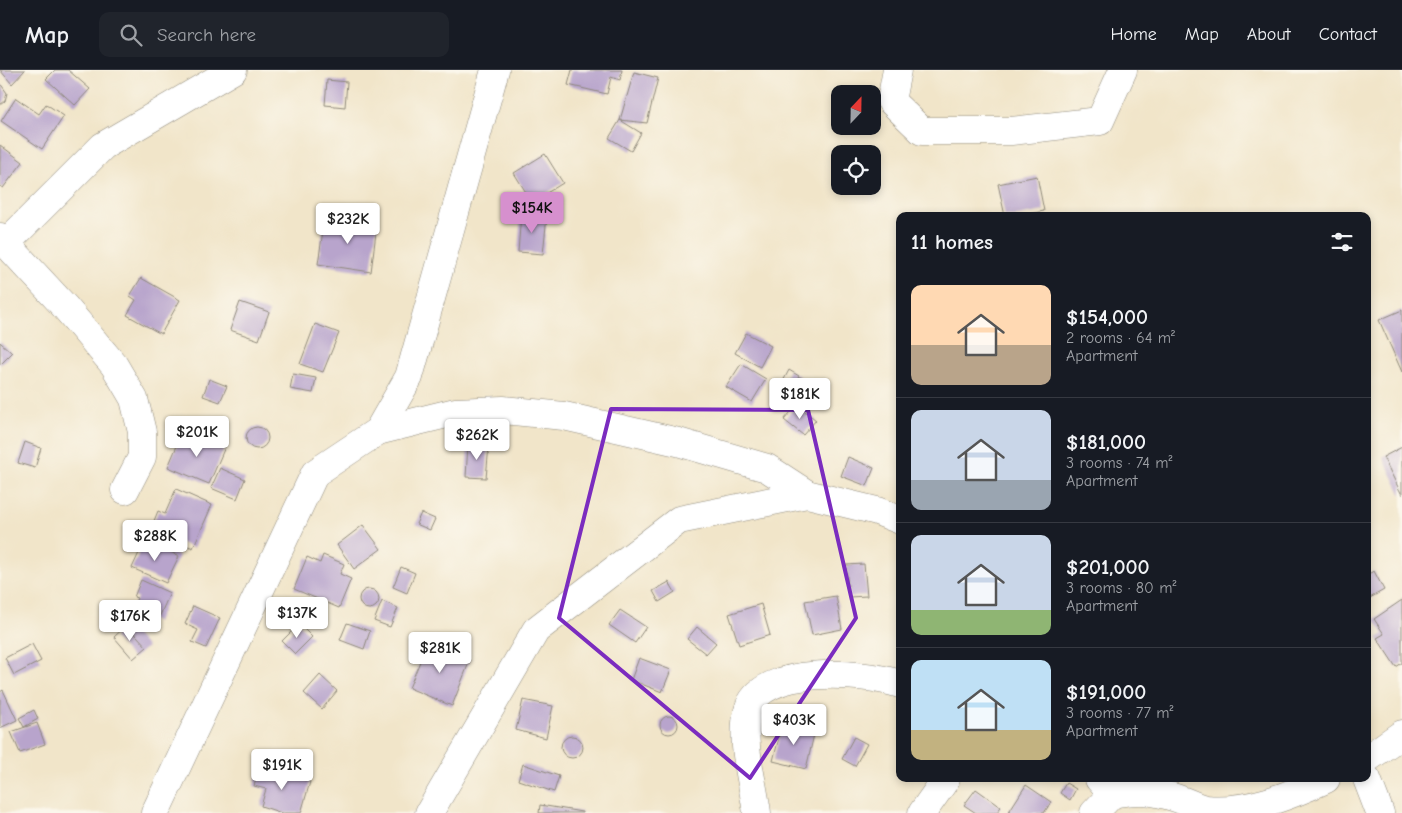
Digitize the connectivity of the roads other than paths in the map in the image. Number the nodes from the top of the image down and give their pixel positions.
1 (233, 70) edge
2 (495, 70) edge
3 (897, 70) edge
4 (1123, 70) edge
5 (3, 240) edge
6 (378, 431) junction
7 (125, 490) dead end
8 (807, 494) junction
9 (896, 519) edge
10 (896, 683) edge
11 (1402, 734) edge
12 (1371, 756) edge
13 (944, 782) edge
14 (1319, 782) edge
15 (1368, 782) edge
16 (1102, 795) edge
17 (155, 813) edge
18 (429, 813) edge
19 (757, 813) edge
20 (922, 813) edge
21 (1380, 813) edge

1 - 5 street
2 - 6 street
3 - 4 street
5 - 7 street
6 - 8 street
6 - 17 street
8 - 9 street
8 - 18 street
10 - 19 street
11 - 12 street
13 - 20 street
14 - 16 street
15 - 21 street

